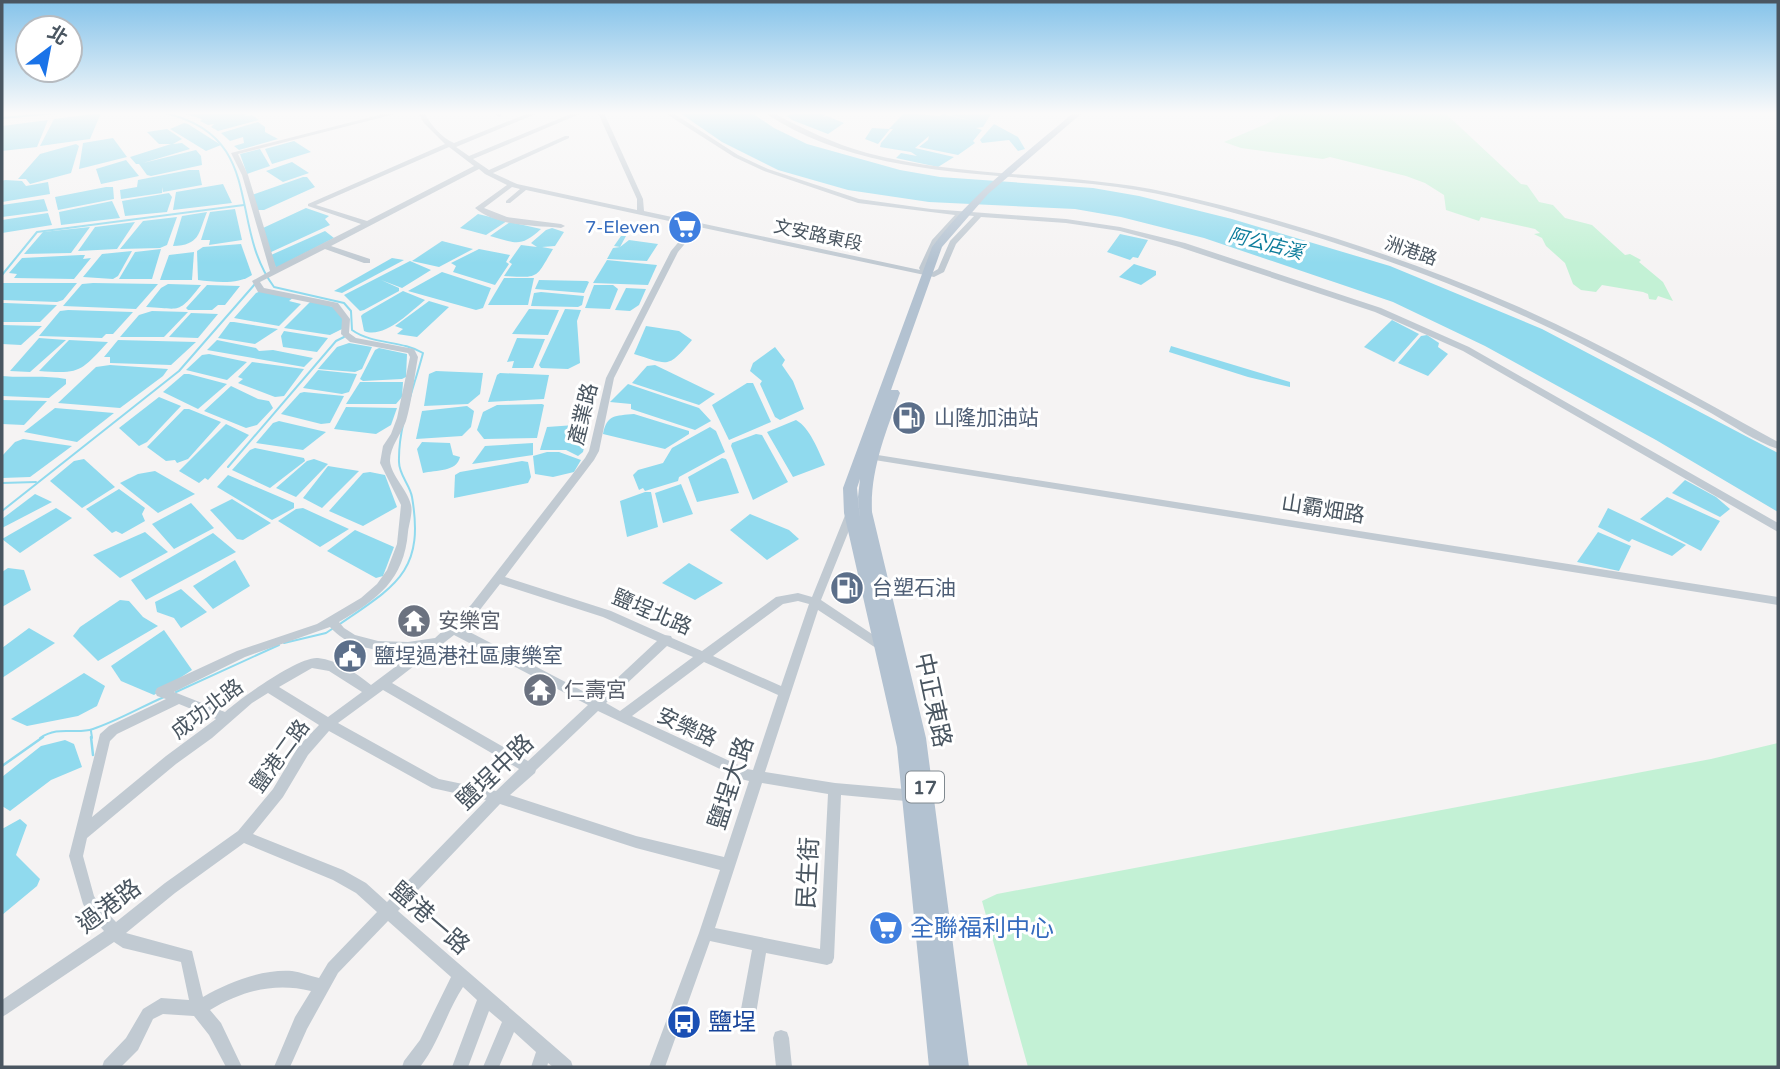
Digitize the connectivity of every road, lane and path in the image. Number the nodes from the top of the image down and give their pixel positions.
1 (239, 163) edge
2 (410, 163) edge
3 (473, 163) edge
4 (510, 163) edge
5 (624, 163) edge
6 (751, 163) edge
7 (901, 163) edge
8 (1021, 163) edge
9 (1022, 163) edge
10 (478, 167) junction
11 (1010, 172) junction
12 (488, 173) junction
13 (511, 185) junction
14 (524, 189) junction
15 (508, 202) dead end
16 (641, 214) junction
17 (968, 216) junction
18 (368, 224) junction
19 (561, 226) dead end
20 (696, 226) junction
21 (325, 246) junction
22 (367, 261) dead end
23 (272, 273) junction
24 (930, 274) junction
25 (1778, 446) edge
26 (867, 456) junction
27 (858, 512) junction
28 (1778, 528) edge
29 (499, 579) junction
30 (1778, 601) edge
31 (815, 602) junction
32 (335, 625) junction
33 (454, 629) junction
34 (442, 639) junction
35 (667, 639) junction
36 (883, 647) junction
37 (702, 655) junction
38 (375, 687) junction
39 (270, 688) junction
40 (785, 693) junction
41 (172, 697) junction
42 (598, 705) junction
43 (621, 717) junction
44 (227, 718) junction
45 (328, 724) junction
46 (530, 769) junction
47 (757, 777) junction
48 (835, 789) junction
49 (918, 796) junction
50 (498, 797) junction
51 (80, 835) junction
52 (243, 836) junction
53 (728, 865) junction
54 (388, 912) junction
55 (115, 932) junction
56 (706, 933) junction
57 (760, 944) junction
58 (461, 976) junction
59 (321, 986) junction
60 (486, 998) junction
61 (198, 1008) junction
62 (2, 1009) edge
63 (511, 1020) junction
64 (747, 1020) dead end
65 (781, 1038) dead end
66 (545, 1050) junction
67 (110, 1067) edge
68 (234, 1067) edge
69 (282, 1067) edge
70 (410, 1067) edge
71 (460, 1067) edge
72 (491, 1067) edge
73 (540, 1067) edge
74 (565, 1067) edge
75 (657, 1067) edge
76 (784, 1067) edge
77 (940, 1067) edge
78 (958, 1067) edge

1 - 23 street
2 - 18 street
3 - 10 street, 文安路東段
4 - 12 street
5 - 16 street
6 - 17 street
7 - 11 street, 洲港路
8 - 11 main road, 17
9 - 11 main road, 17
10 - 12 street, 文安路東段
10 - 18 street
11 - 17 main road, 17
11 - 25 street, 洲港路
12 - 13 street, 文安路東段
13 - 14 street, 文安路東段
13 - 19 street
14 - 15 street
14 - 16 street, 文安路東段
16 - 20 street, 文安路東段
17 - 24 main road, 鹽埕大路 / 17
17 - 28 street
18 - 21 street
20 - 24 street, 文安路東段
20 - 29 street, 產業路
21 - 22 street
21 - 23 street
23 - 32 street
24 - 26 main road, 鹽埕大路 / 17
26 - 27 main road, 鹽埕大路 / 17
26 - 30 street, 山霸畑路
27 - 31 street, 鹽埕大路
27 - 36 main road, 中正東路 / 17
27 - 49 main road, 中正東路 / 17
29 - 33 street, 產業路
29 - 35 street, 鹽埕北路
31 - 36 street
31 - 37 street
31 - 40 street, 鹽埕大路
32 - 34 street
32 - 41 street
33 - 34 street, 鹽港二路
33 - 42 street, 安樂路
34 - 38 street, 鹽港二路
35 - 37 street, 鹽埕北路
35 - 42 street, 鹽埕中路
36 - 49 main road, 中正東路 / 17
37 - 40 street, 鹽埕北路
37 - 43 street
38 - 39 street, 成功北路
38 - 45 street, 鹽港二路
38 - 46 street
39 - 44 street, 成功北路
39 - 45 street
40 - 47 street, 鹽埕大路
41 - 44 street
41 - 51 street
42 - 43 street, 安樂路
42 - 46 street, 鹽埕中路
43 - 47 street, 安樂路
44 - 51 street, 成功北路
45 - 50 street
45 - 52 street, 鹽港二路
46 - 50 street, 鹽埕中路
47 - 48 street, 安樂路
47 - 53 street, 鹽埕大路
48 - 49 street, 安樂路
48 - 57 street, 民生街
49 - 77 main road, 中正東路 / 17
49 - 78 main road, 中正東路 / 17
50 - 53 street
50 - 54 street, 鹽埕中路
51 - 55 street
52 - 54 street, 鹽港一路
52 - 55 street, 過港路
53 - 56 street, 鹽埕大路
54 - 58 street, 鹽港一路
54 - 59 street, 鹽埕中路
55 - 61 street
55 - 62 street, 過港路
56 - 57 street
56 - 75 street, 鹽埕大路
57 - 64 street
58 - 60 street, 鹽港一路
58 - 70 street
59 - 61 street
59 - 69 street, 鹽埕中路
60 - 63 street, 鹽港一路
60 - 71 street
61 - 67 street
61 - 68 street
63 - 66 street, 鹽港一路
63 - 72 street
65 - 76 street
66 - 73 street
66 - 74 street, 鹽港一路

